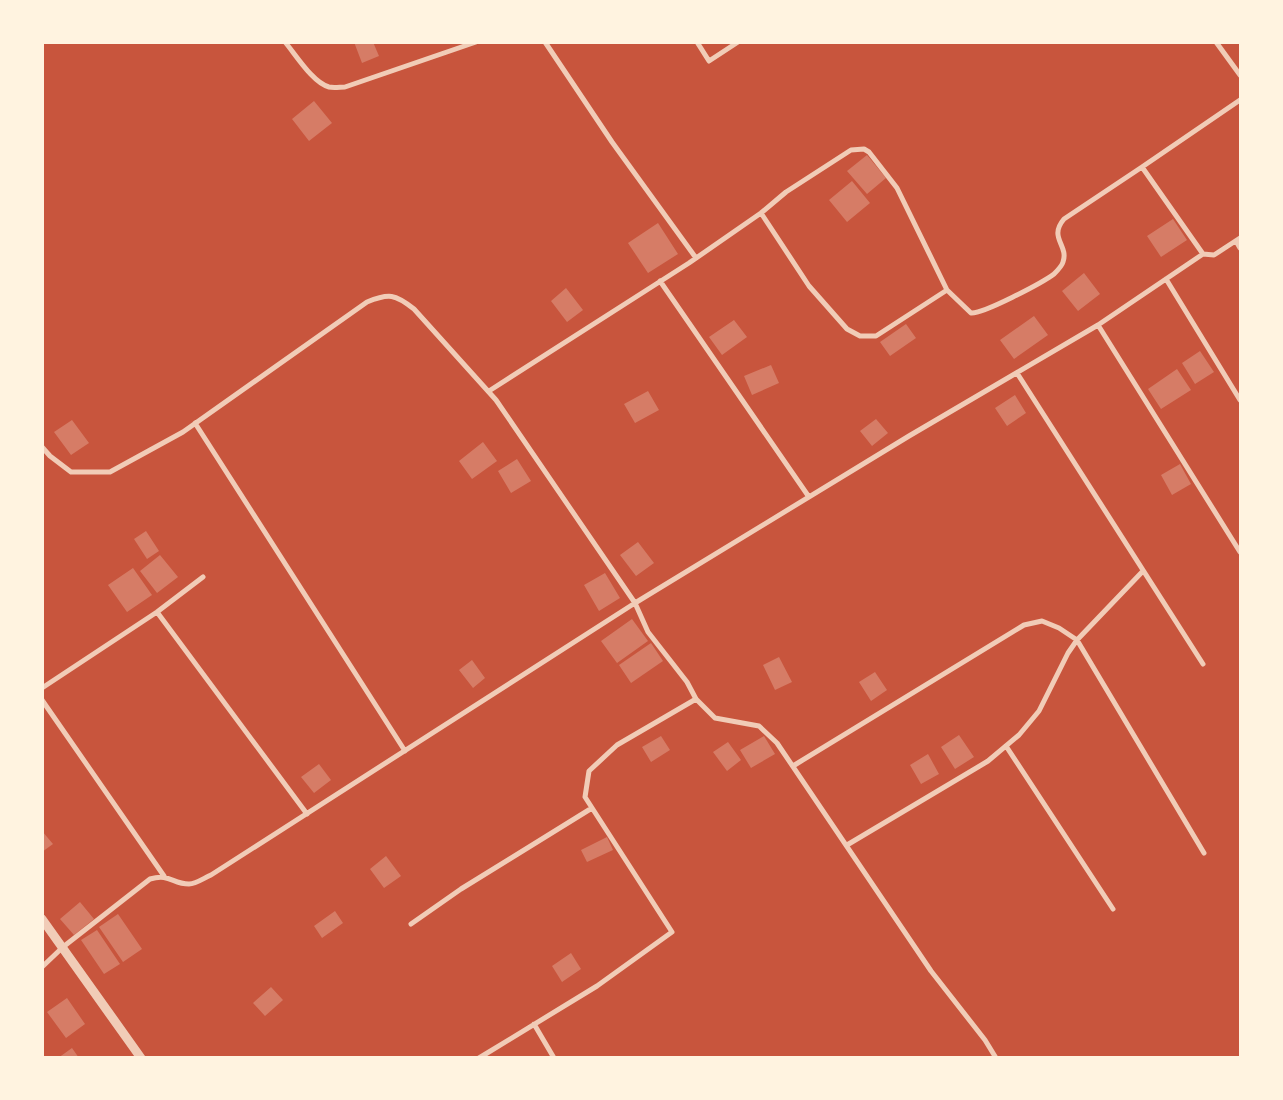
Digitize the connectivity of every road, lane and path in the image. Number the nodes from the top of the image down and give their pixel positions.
1 (285, 42) edge
2 (476, 42) edge
3 (545, 42) edge
4 (697, 42) edge
5 (738, 42) edge
6 (1216, 42) edge
7 (1240, 75) edge
8 (1240, 100) edge
9 (1142, 166) junction
10 (761, 213) junction
11 (1238, 240) edge
12 (1240, 248) edge
13 (1203, 254) junction
14 (696, 258) junction
15 (1166, 279) junction
16 (660, 281) junction
17 (947, 290) junction
18 (1098, 325) junction
19 (1016, 373) junction
20 (489, 391) junction
21 (1240, 400) edge
22 (195, 423) junction
23 (42, 447) edge
24 (809, 497) junction
25 (1240, 552) edge
26 (1143, 571) junction
27 (203, 577) dead end
28 (635, 603) junction
29 (157, 612) junction
30 (1077, 640) junction
31 (1203, 664) dead end
32 (42, 688) edge
33 (696, 699) junction
34 (42, 700) edge
35 (1006, 746) junction
36 (405, 751) junction
37 (793, 766) junction
38 (592, 808) junction
39 (307, 814) junction
40 (847, 845) junction
41 (1204, 853) dead end
42 (164, 876) junction
43 (1113, 908) dead end
44 (42, 919) edge
45 (411, 924) dead end
46 (63, 947) junction
47 (42, 968) edge
48 (534, 1024) junction
49 (141, 1058) edge
50 (479, 1058) edge
51 (554, 1058) edge
52 (996, 1058) edge

1 - 2 street
3 - 14 street
4 - 5 street
6 - 7 street
8 - 9 street
9 - 13 street
9 - 17 street
10 - 14 street
10 - 17 street
10 - 17 street
11 - 12 street
11 - 13 street
13 - 15 street
14 - 16 street
15 - 18 street
15 - 21 street
16 - 20 street
16 - 24 street
18 - 19 street
18 - 25 street
19 - 24 street
19 - 26 street
20 - 22 street
20 - 28 street
22 - 23 street
22 - 36 street
24 - 28 street
26 - 30 street
26 - 31 street
27 - 29 street
28 - 33 street
28 - 36 street
29 - 32 street
29 - 39 street
30 - 35 street
30 - 37 street
30 - 41 street
33 - 37 street
33 - 38 street
34 - 42 street
35 - 40 street
35 - 43 street
36 - 39 street
37 - 40 street
38 - 45 street
38 - 48 street
39 - 42 street
40 - 52 street
42 - 46 street
44 - 46 street
46 - 47 street
46 - 49 street
48 - 50 street
48 - 51 street

